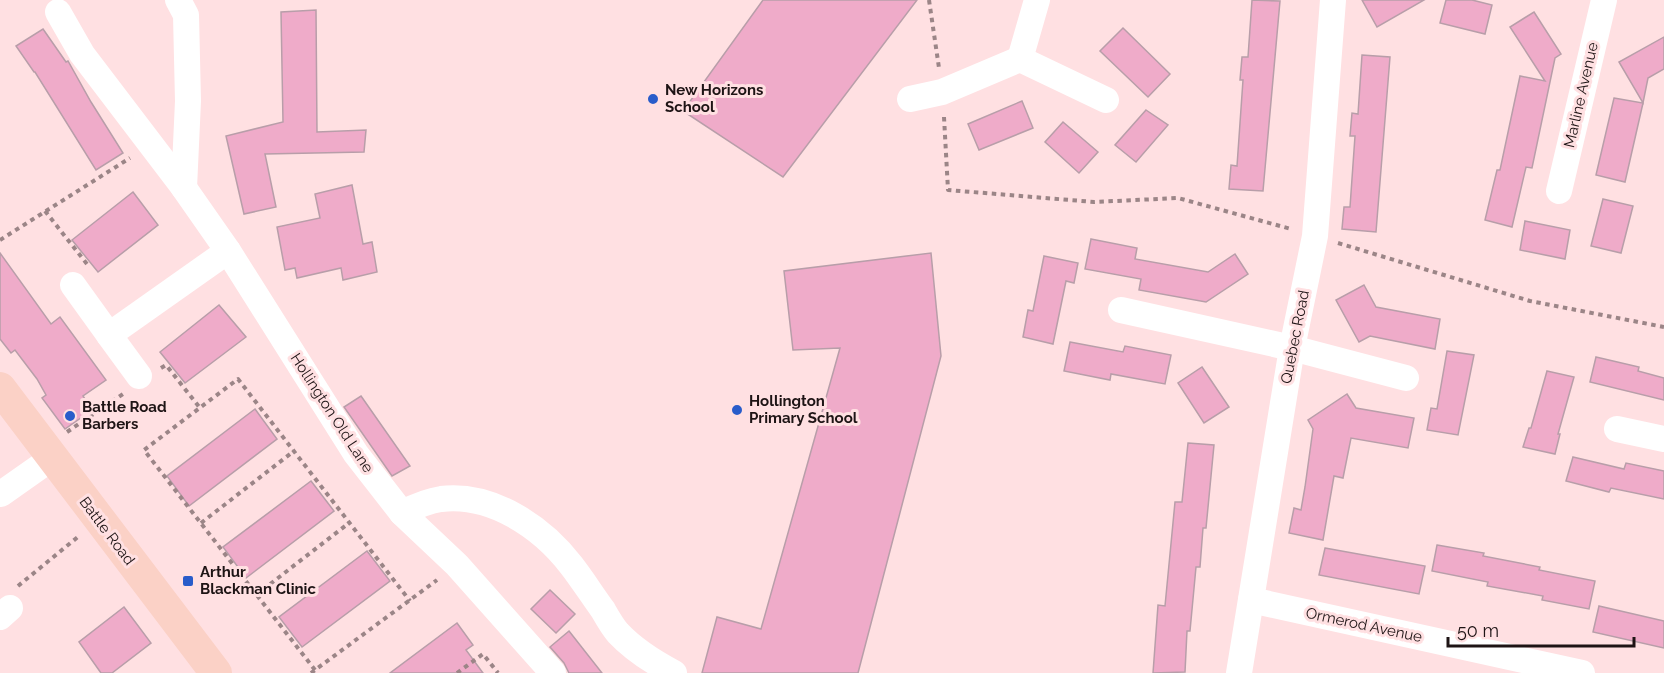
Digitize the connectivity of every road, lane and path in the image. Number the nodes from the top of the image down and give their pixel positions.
1 (178, 0) edge
2 (929, 0) edge
3 (1037, 0) edge
4 (1333, 0) edge
5 (1604, 0) edge
6 (58, 12) dead end
7 (1020, 59) junction
8 (942, 92) junction
9 (910, 99) dead end
10 (1106, 100) dead end
11 (151, 145) junction
12 (184, 188) junction
13 (1558, 191) dead end
14 (45, 211) junction
15 (1315, 236) junction
16 (0, 240) edge
17 (228, 251) junction
18 (73, 285) joint
19 (1121, 310) dead end
20 (1664, 327) edge
21 (109, 335) junction
22 (1292, 348) junction
23 (1406, 378) dead end
24 (140, 380) junction
25 (0, 388) edge
26 (200, 408) junction
27 (72, 428) dead end
28 (1617, 429) dead end
29 (1664, 439) edge
30 (294, 451) junction
31 (52, 458) junction
32 (1, 494) edge
33 (402, 513) junction
34 (99, 521) junction
35 (201, 523) junction
36 (349, 523) junction
37 (457, 565) junction
38 (256, 595) junction
39 (1251, 600) junction
40 (410, 601) junction
41 (5, 613) edge
42 (313, 672) edge
43 (216, 673) edge
44 (457, 673) edge
45 (498, 673) edge
46 (553, 673) edge
47 (674, 673) edge
48 (1239, 673) edge
49 (1582, 673) edge

1 - 12 street
2 - 8 path
3 - 7 street
4 - 15 street, Quebec Road
5 - 13 street, Marline Avenue
6 - 11 street, Hollington Old Lane
7 - 8 street
7 - 10 street
8 - 9 street
8 - 15 path
11 - 12 street, Hollington Old Lane
11 - 14 path
12 - 17 street, Hollington Old Lane
14 - 16 path
14 - 18 path
15 - 20 path
15 - 22 street, Quebec Road
17 - 21 street
17 - 33 street, Hollington Old Lane
18 - 21 street
19 - 22 street
21 - 24 street
22 - 23 street
22 - 39 street, Quebec Road
24 - 26 path
24 - 27 path
25 - 31 main road, Battle Road
26 - 30 path
26 - 35 path
28 - 29 street
30 - 35 path
30 - 36 path
31 - 32 street
31 - 34 main road, Battle Road
33 - 37 street, Hollington Old Lane
33 - 47 street
34 - 41 path
34 - 43 main road, Battle Road
35 - 38 path
36 - 38 path
36 - 40 path
37 - 40 path
37 - 46 street, Hollington Old Lane
38 - 42 path
39 - 48 street, Quebec Road
39 - 49 street, Ormerod Avenue
40 - 42 path
44 - 45 path

